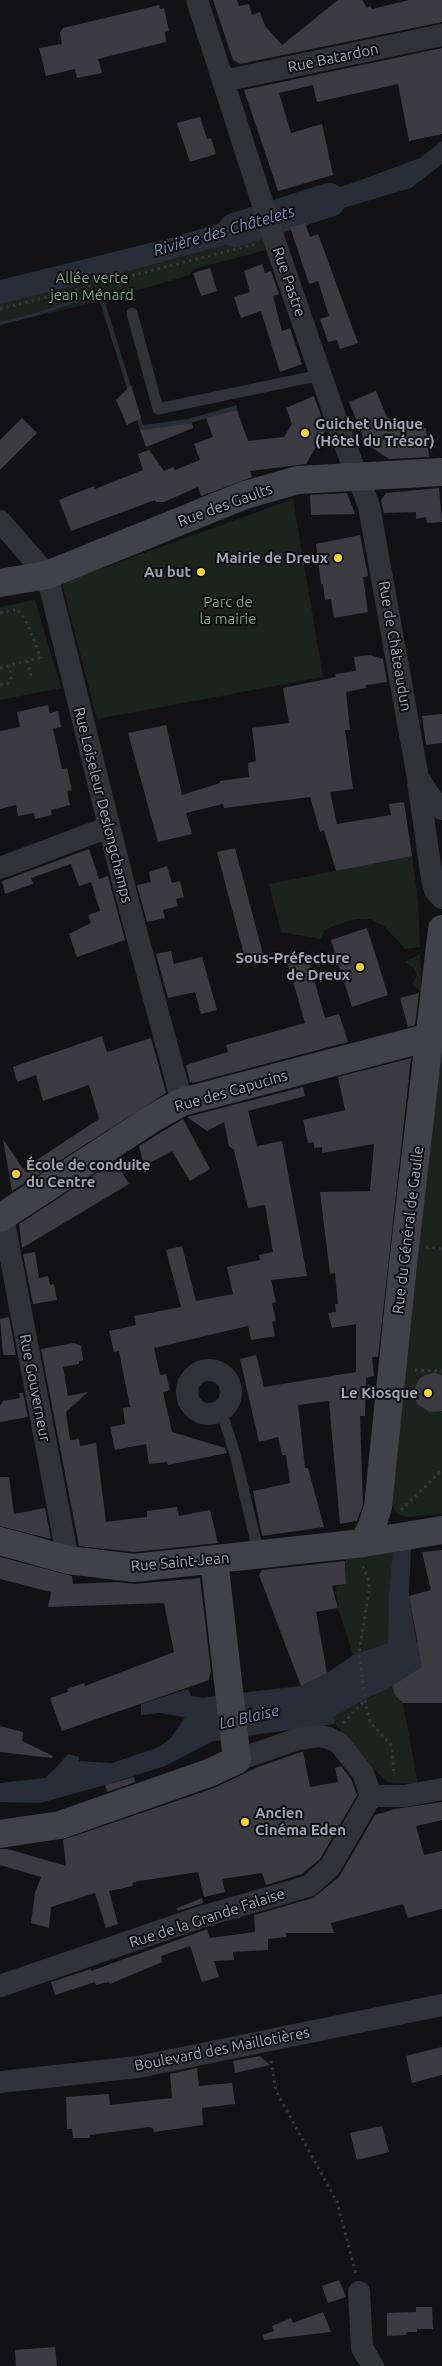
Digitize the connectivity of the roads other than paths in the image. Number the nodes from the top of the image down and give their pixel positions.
1 (197, 0) edge
2 (442, 35) edge
3 (223, 81) junction
4 (132, 313) dead end
5 (321, 375) junction
6 (442, 472) edge
7 (359, 477) junction
8 (0, 521) edge
9 (47, 575) junction
10 (0, 584) edge
11 (418, 778) junction
12 (442, 809) edge
13 (109, 827) junction
14 (0, 868) edge
15 (442, 898) edge
16 (441, 946) edge
17 (430, 1037) junction
18 (182, 1102) junction
19 (2, 1218) edge
20 (221, 1410) dead end
21 (389, 1522) junction
22 (442, 1530) edge
23 (0, 1541) edge
24 (360, 1543) joint
25 (259, 1555) junction
26 (68, 1560) junction
27 (214, 1560) junction
28 (237, 1752) junction
29 (442, 1789) edge
30 (371, 1796) junction
31 (0, 1834) edge
32 (0, 1986) edge
33 (442, 2005) edge
34 (0, 2082) edge
35 (359, 2292) road end
36 (373, 2366) edge

1 - 3 street, Rue Pastre
2 - 3 street, Rue Batardon
3 - 5 street, Rue Pastre
4 - 5 lane
5 - 7 street, Rue Pastre
6 - 7 street, Rue des Gaults
7 - 9 street, Rue des Gaults
7 - 11 street, Rue de Châteaudun
8 - 9 street, Rue Loiseleur Deslongchamps
9 - 10 street, Rue des Gaults
9 - 13 street, Rue Loiseleur Deslongchamps
11 - 12 street, Rue de Châteaudun
11 - 15 street
13 - 14 street
13 - 18 street, Rue Loiseleur Deslongchamps
16 - 17 street, Rue du Général de Gaulle
17 - 18 street, Rue des Capucins
17 - 21 street, Rue du Général de Gaulle
18 - 19 street, Rue des Capucins
19 - 26 street, Rue Gouverneur
20 - 25 lane
21 - 22 street
21 - 24 street, Rue du Général de Gaulle
23 - 26 street, Rue Saint-Jean
24 - 25 street, Rue Saint-Jean
25 - 27 street, Rue Saint-Jean
26 - 27 street, Rue Saint-Jean
27 - 28 street
28 - 30 street
28 - 31 street
29 - 30 street
30 - 32 street, Rue de la Grande Falaise
33 - 34 street, Boulevard des Maillotières
35 - 36 street

